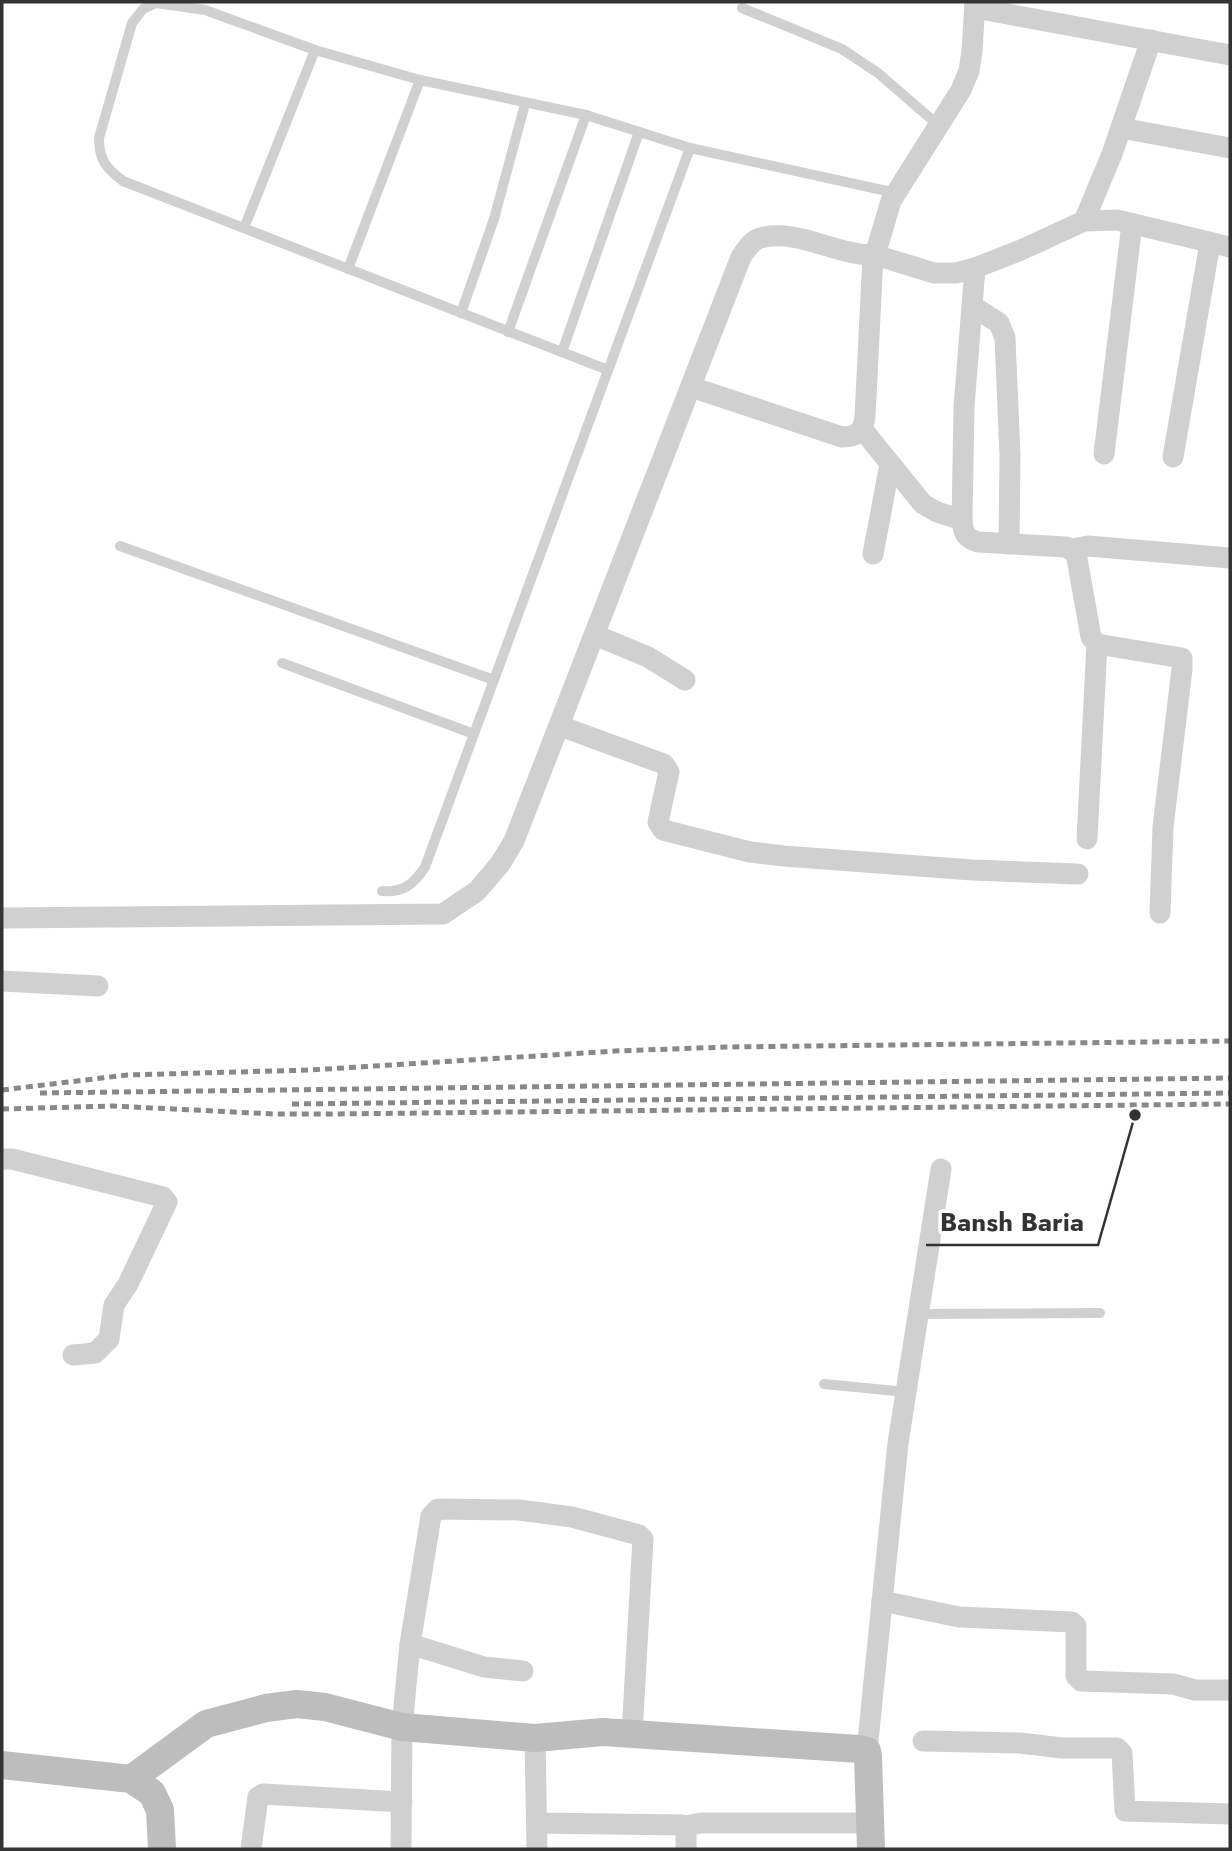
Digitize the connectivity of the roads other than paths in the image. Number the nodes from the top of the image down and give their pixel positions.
1 (975, 5) edge
2 (743, 8) dead end
3 (1152, 40) junction
4 (315, 50) junction
5 (1230, 55) edge
6 (420, 80) junction
7 (525, 104) junction
8 (586, 115) junction
9 (938, 125) junction
10 (1121, 128) junction
11 (639, 132) junction
12 (690, 148) junction
13 (1230, 148) edge
14 (896, 193) junction
15 (1084, 221) junction
16 (1132, 224) junction
17 (244, 228) junction
18 (1220, 245) edge
19 (874, 255) junction
20 (975, 268) junction
21 (348, 269) junction
22 (972, 306) junction
23 (461, 313) junction
24 (508, 331) junction
25 (562, 352) junction
26 (608, 370) junction
27 (691, 387) junction
28 (863, 430) junction
29 (1104, 454) dead end
30 (1173, 457) dead end
31 (890, 464) junction
32 (962, 520) junction
33 (1009, 544) junction
34 (120, 546) dead end
35 (1072, 549) junction
36 (873, 554) dead end
37 (1230, 558) edge
38 (595, 635) junction
39 (1097, 644) junction
40 (282, 663) dead end
41 (494, 680) junction
42 (685, 680) dead end
43 (560, 726) junction
44 (474, 734) junction
45 (1087, 839) dead end
46 (1078, 874) dead end
47 (382, 891) dead end
48 (1160, 912) dead end
49 (2, 918) edge
50 (2, 981) edge
51 (98, 986) dead end
52 (2, 1159) edge
53 (941, 1169) dead end
54 (1100, 1313) dead end
55 (918, 1314) junction
56 (73, 1355) dead end
57 (824, 1384) dead end
58 (906, 1392) junction
59 (882, 1601) junction
60 (410, 1644) junction
61 (523, 1671) dead end
62 (1230, 1690) edge
63 (402, 1727) junction
64 (632, 1734) junction
65 (535, 1738) junction
66 (923, 1741) dead end
67 (867, 1751) junction
68 (2, 1765) edge
69 (131, 1779) junction
70 (402, 1802) junction
71 (1230, 1814) edge
72 (537, 1823) junction
73 (685, 1826) junction
74 (871, 1836) edge
75 (162, 1849) edge
76 (251, 1849) edge
77 (401, 1849) edge
78 (537, 1849) edge
79 (686, 1849) edge

1 - 3 street
1 - 9 street
2 - 9 lane
3 - 5 street
3 - 10 street
4 - 6 lane
4 - 17 lane
4 - 17 lane
6 - 7 lane
6 - 21 lane
7 - 8 lane
7 - 23 lane
8 - 11 lane
8 - 24 lane
9 - 14 street
10 - 13 street
10 - 15 street
11 - 12 lane
11 - 25 lane
12 - 14 lane
12 - 26 lane
14 - 19 street
15 - 16 street
15 - 20 street
16 - 18 street
16 - 29 street
17 - 21 lane
18 - 30 street
19 - 20 street
19 - 27 street
19 - 28 street
20 - 22 street
21 - 23 lane
22 - 32 street
22 - 33 street
23 - 24 lane
24 - 25 lane
25 - 26 lane
26 - 41 lane
27 - 28 street
27 - 38 street
28 - 31 street
31 - 32 street
31 - 36 street
32 - 33 street
33 - 35 street
34 - 41 lane
35 - 37 street
35 - 39 street
38 - 42 street
38 - 43 street
39 - 45 street
39 - 48 street
40 - 44 lane
41 - 44 lane
43 - 46 street
43 - 49 street
44 - 47 lane
50 - 51 street
52 - 56 street
53 - 55 street
54 - 55 lane
55 - 58 street
57 - 58 lane
58 - 59 street
59 - 62 street
59 - 67 street
60 - 61 street
60 - 63 street
60 - 64 street
63 - 65 street
63 - 69 street
63 - 70 street
64 - 65 street
64 - 67 street
65 - 72 street
66 - 71 street
67 - 74 street
68 - 69 street
69 - 75 street
70 - 76 street
70 - 77 street
72 - 73 street
72 - 78 street
73 - 74 street
73 - 79 street

